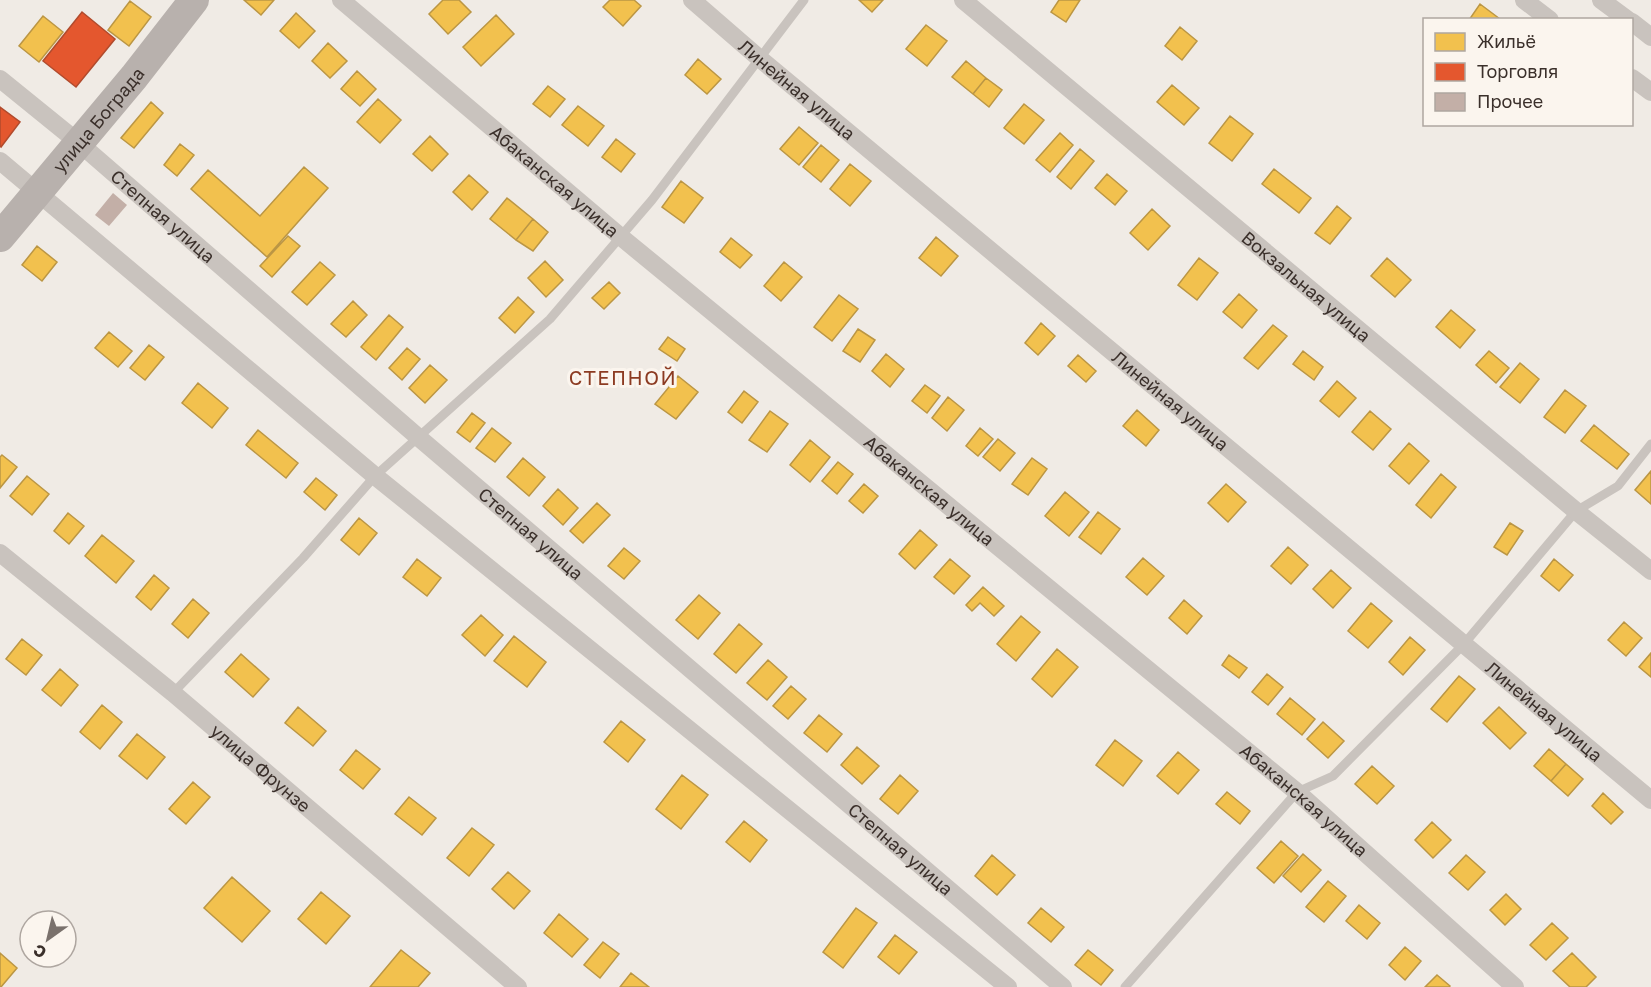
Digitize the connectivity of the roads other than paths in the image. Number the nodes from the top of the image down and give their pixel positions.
1 (194, 0) edge
2 (341, 0) edge
3 (692, 0) edge
4 (804, 0) edge
5 (963, 0) edge
6 (1524, 0) edge
7 (1601, 0) edge
8 (1547, 18) edge
9 (1625, 18) edge
10 (1633, 23) edge
11 (1651, 37) edge
12 (759, 58) junction
13 (0, 79) edge
14 (1633, 79) edge
15 (1651, 93) edge
16 (79, 143) junction
17 (0, 160) edge
18 (38, 192) junction
19 (0, 237) edge
20 (621, 237) junction
21 (418, 437) junction
22 (1651, 444) edge
23 (375, 476) junction
24 (1576, 511) junction
25 (0, 553) edge
26 (1651, 571) edge
27 (1464, 644) junction
28 (173, 693) junction
29 (1297, 792) junction
30 (1651, 800) edge
31 (518, 987) edge
32 (1008, 987) edge
33 (1063, 987) edge
34 (1125, 987) edge
35 (1515, 987) edge

1 - 16 main road, улица Бограда
2 - 20 street, Абаканская улица
3 - 12 street, Линейная улица
4 - 12 lane
5 - 24 street, Вокзальная улица
6 - 8 street
7 - 9 street
10 - 11 street
12 - 20 lane
12 - 27 street, Линейная улица
13 - 16 street, Степная улица
14 - 15 street
16 - 18 main road, улица Бограда
16 - 21 street, Степная улица
17 - 18 street
18 - 19 main road, улица Бограда
18 - 23 street
20 - 21 lane
20 - 29 street, Абаканская улица
21 - 23 lane
21 - 33 street, Степная улица
22 - 24 lane
23 - 28 lane
23 - 32 street
24 - 26 street, Вокзальная улица
24 - 27 lane
25 - 28 street, улица Фрунзе
27 - 29 lane
27 - 30 street, Линейная улица
28 - 31 street, улица Фрунзе
29 - 34 lane
29 - 35 street, Абаканская улица

